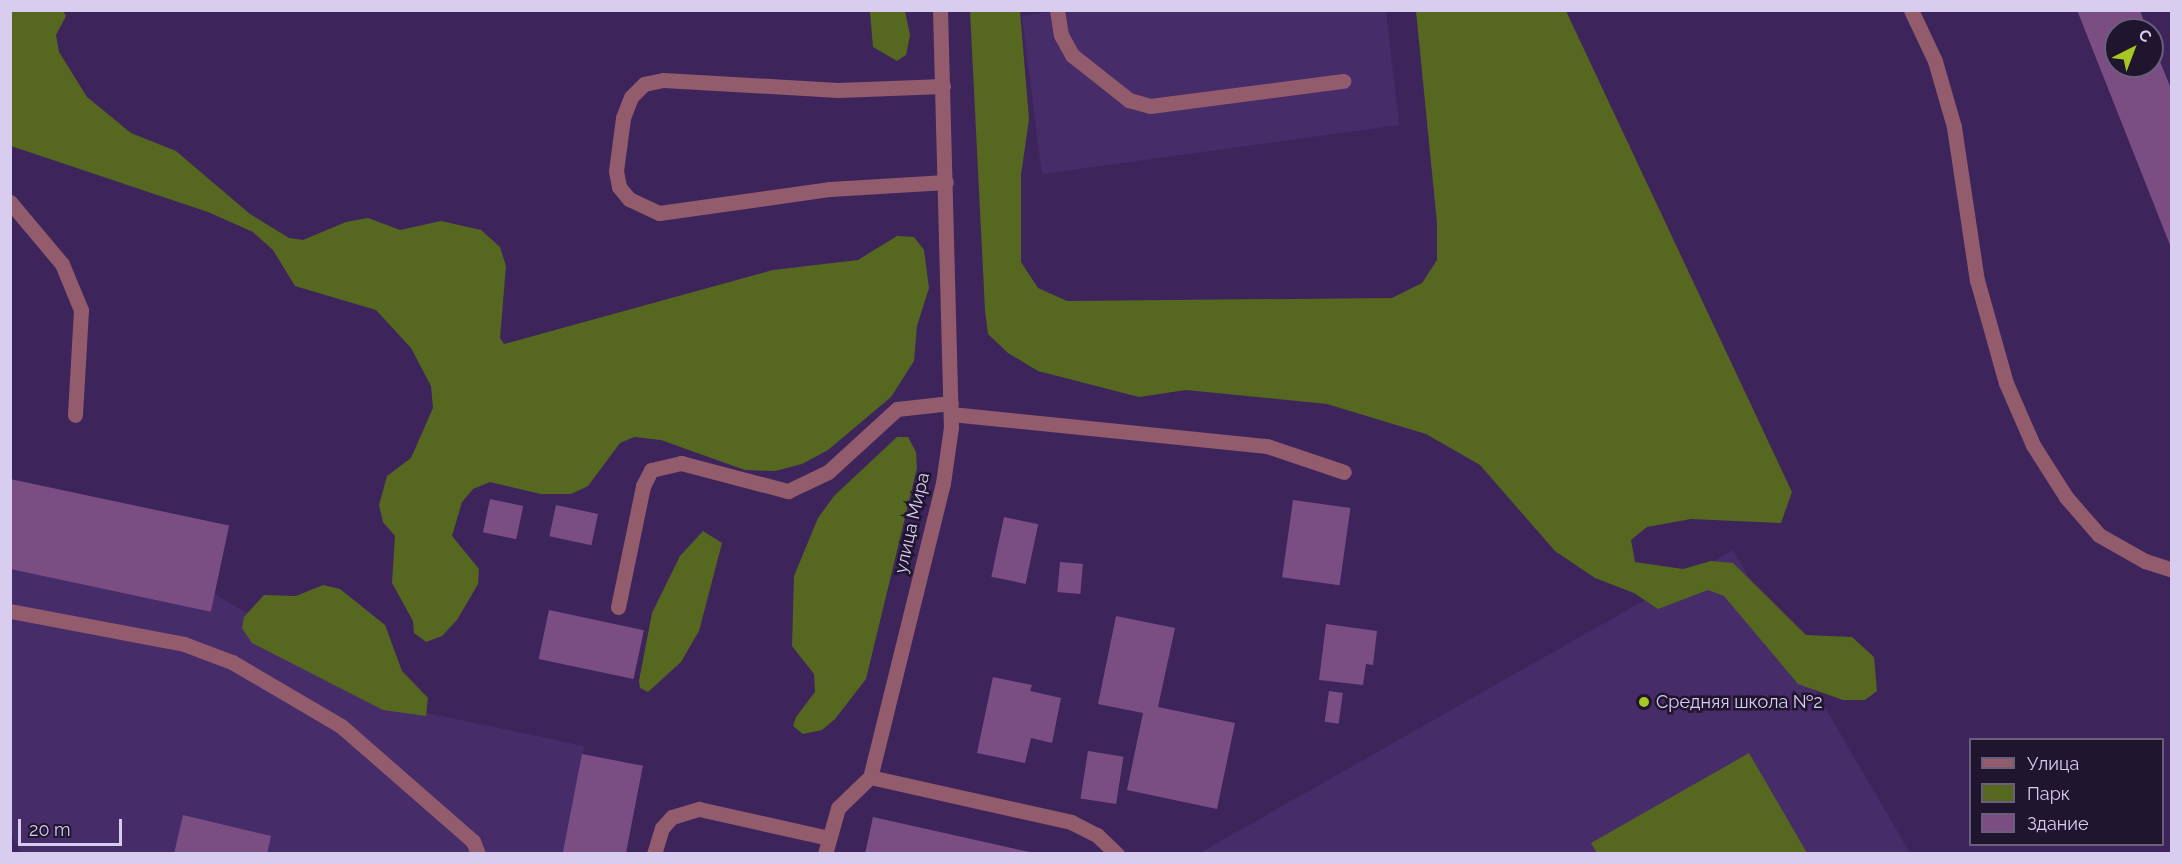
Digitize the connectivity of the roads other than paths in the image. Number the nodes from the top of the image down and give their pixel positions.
1 (940, 10) edge
2 (1057, 10) edge
3 (1911, 10) edge
4 (1343, 81) dead end
5 (943, 86) junction
6 (946, 182) junction
7 (10, 202) edge
8 (951, 408) junction
9 (75, 415) dead end
10 (1344, 472) dead end
11 (2172, 570) edge
12 (618, 607) dead end
13 (10, 611) edge
14 (870, 777) junction
15 (827, 846) edge
16 (478, 854) edge
17 (654, 854) edge
18 (1117, 854) edge

1 - 5 street, улица Мира
2 - 4 street
3 - 11 street
5 - 6 street, улица Мира
5 - 6 street
6 - 8 street, улица Мира
7 - 9 street
8 - 10 street
8 - 12 street
8 - 14 street, улица Мира
13 - 16 street
14 - 15 street
14 - 18 street
15 - 17 street

